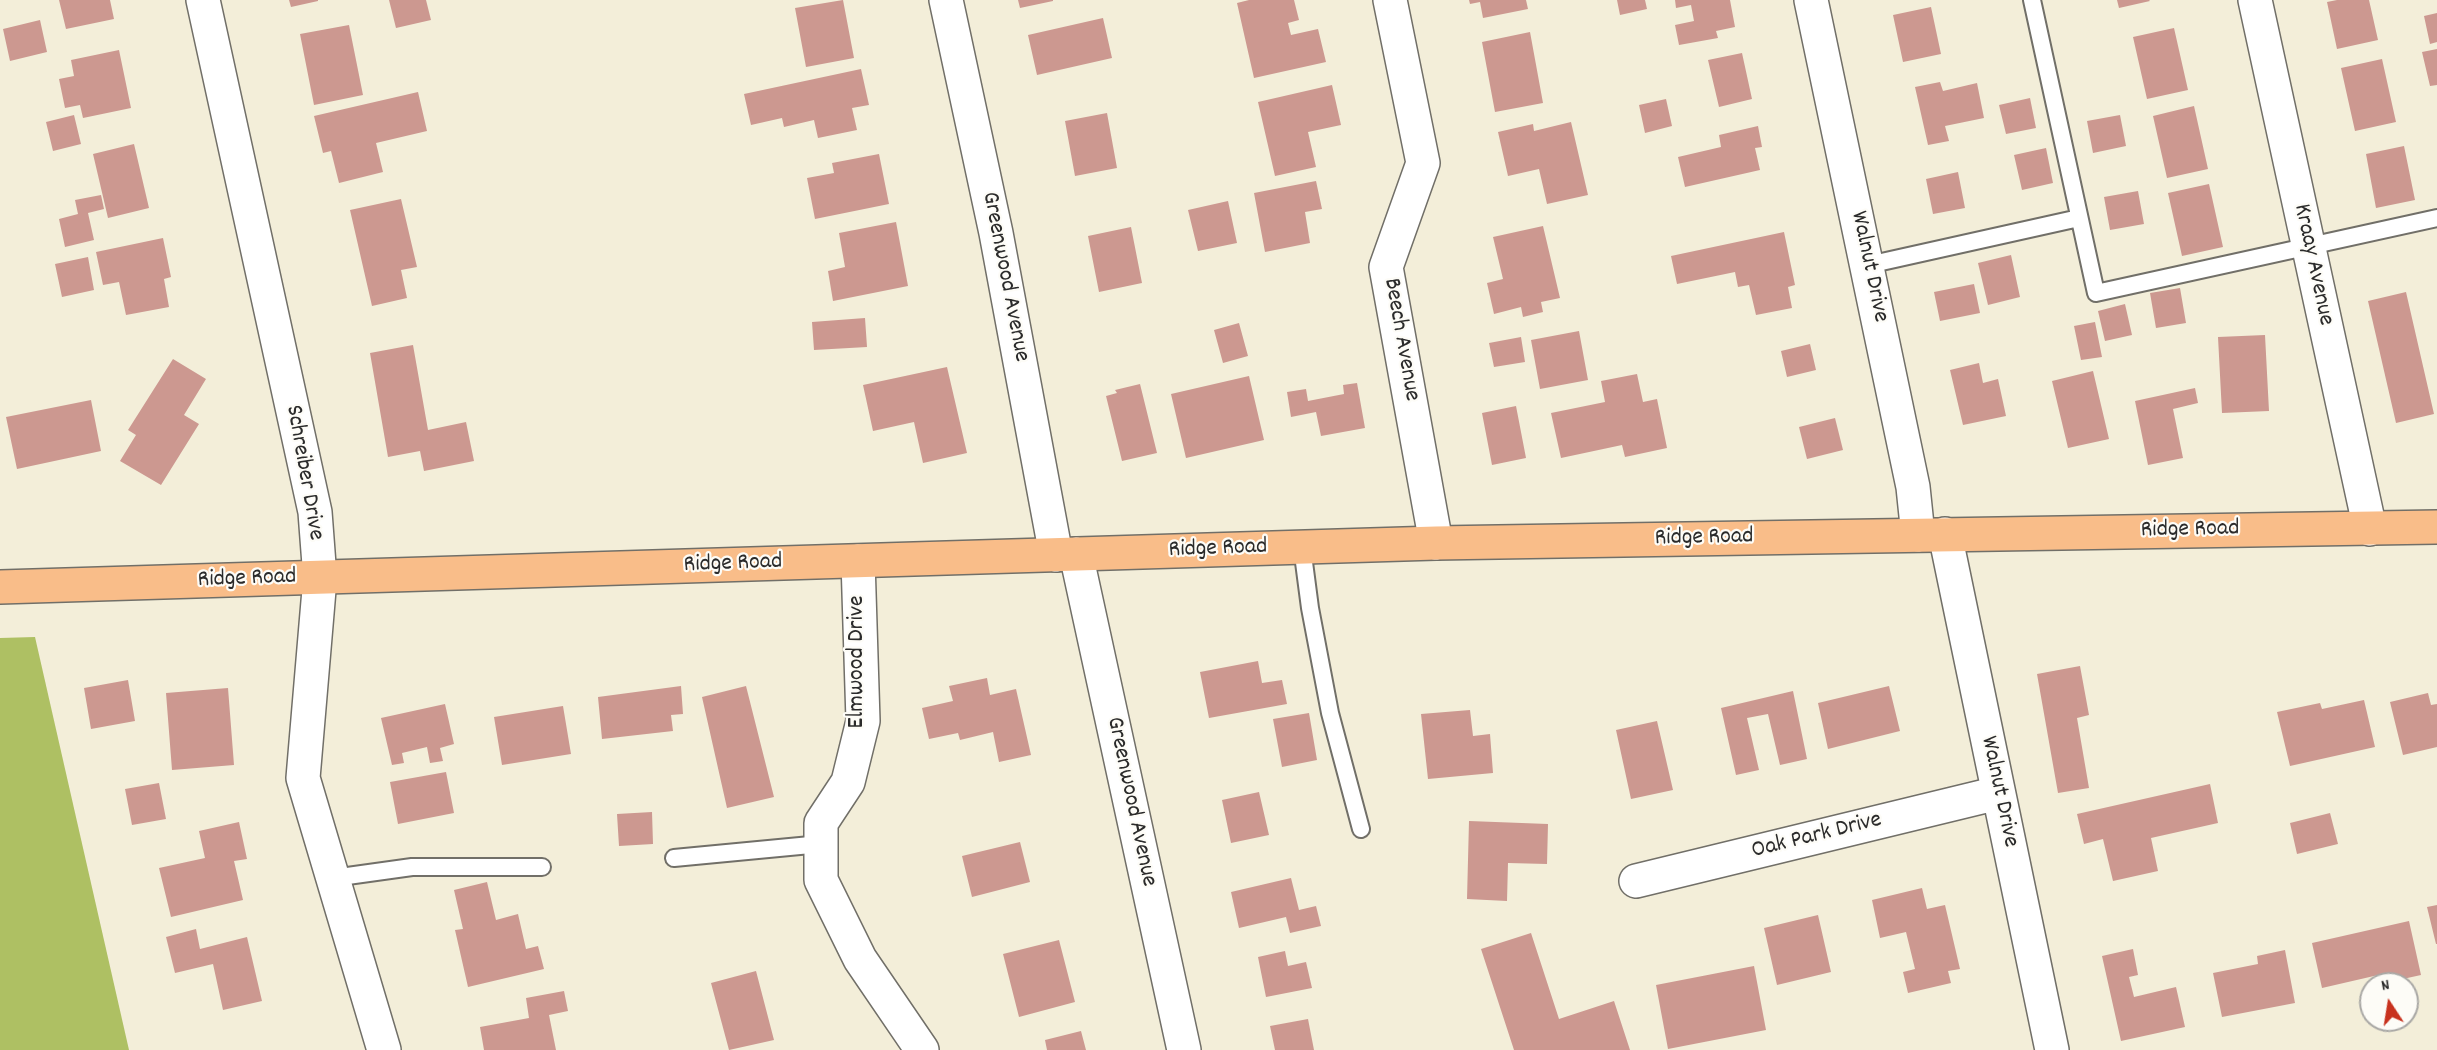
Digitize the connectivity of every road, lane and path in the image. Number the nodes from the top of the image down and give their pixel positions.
1 (203, 0) edge
2 (946, 0) edge
3 (1390, 0) edge
4 (1812, 0) edge
5 (2032, 0) edge
6 (2255, 0) edge
7 (2079, 218) junction
8 (2437, 218) edge
9 (2308, 246) junction
10 (1868, 265) junction
11 (2437, 527) edge
12 (2370, 529) junction
13 (1931, 535) junction
14 (1436, 543) junction
15 (1302, 547) junction
16 (1066, 555) junction
17 (858, 561) junction
18 (320, 578) junction
19 (0, 587) edge
20 (1998, 793) junction
21 (1361, 829) dead end
22 (821, 844) junction
23 (674, 858) dead end
24 (542, 867) dead end
25 (333, 878) junction
26 (1636, 881) dead end
27 (384, 1050) edge
28 (922, 1050) edge
29 (1184, 1050) edge
30 (2052, 1050) edge

1 - 18 street, Schreiber Drive
2 - 16 street, Greenwood Avenue
3 - 14 street, Beech Avenue
4 - 10 street, Walnut Drive
5 - 7 lane
6 - 9 street, Kraay Avenue
7 - 9 lane
7 - 10 lane
8 - 9 lane
9 - 12 street, Kraay Avenue
10 - 13 street, Walnut Drive
11 - 12 main road, Ridge Road
12 - 13 main road, Ridge Road
13 - 14 main road, Ridge Road
13 - 20 street, Walnut Drive
14 - 15 main road, Ridge Road
15 - 16 main road, Ridge Road
15 - 21 lane
16 - 17 main road, Ridge Road
16 - 29 street, Greenwood Avenue
17 - 18 main road, Ridge Road
17 - 22 street, Elmwood Drive
18 - 19 main road, Ridge Road
18 - 25 street, Schreiber Drive
20 - 26 street, Oak Park Drive
20 - 30 street, Walnut Drive
22 - 23 lane
22 - 28 street, Elmwood Drive
24 - 25 lane
25 - 27 street, Schreiber Drive

